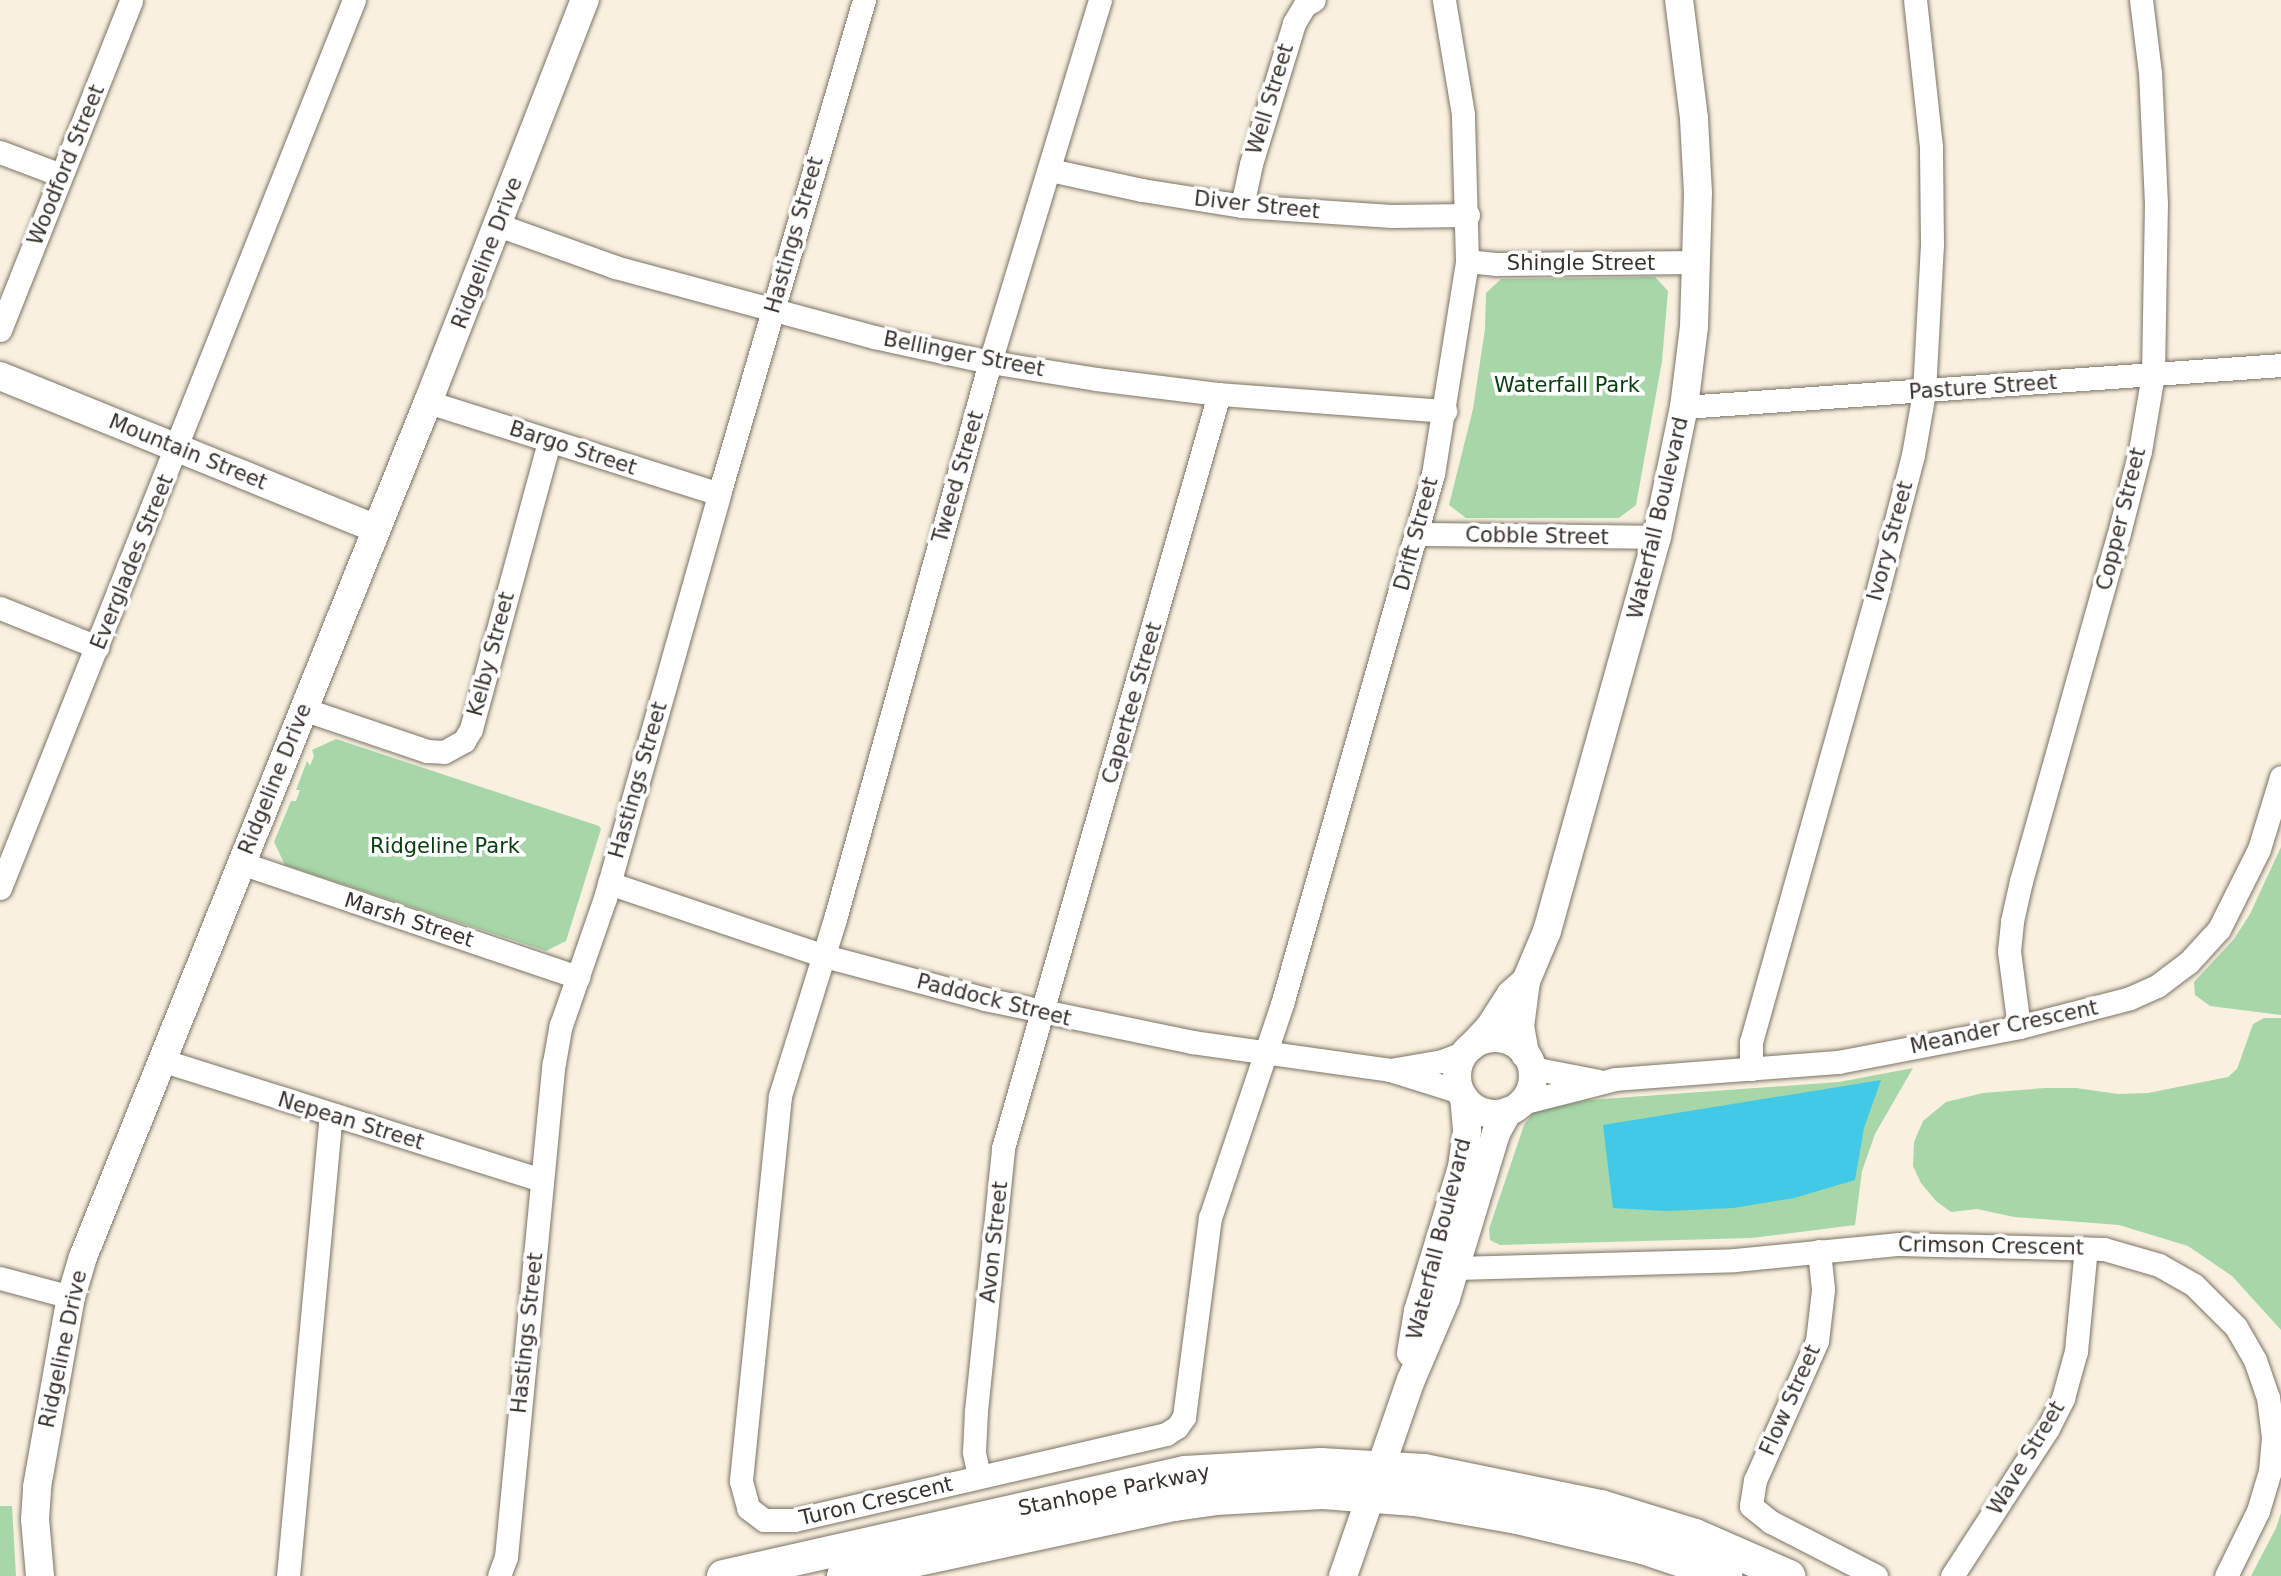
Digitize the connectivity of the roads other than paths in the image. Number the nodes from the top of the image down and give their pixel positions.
1 (131, 0) edge
2 (355, 0) edge
3 (864, 0) edge
4 (1100, 0) edge
5 (1314, 0) edge
6 (1444, 0) edge
7 (1679, 0) edge
8 (1915, 0) edge
9 (2141, 0) edge
10 (582, 1) edge
11 (0, 152) edge
12 (1050, 170) junction
13 (61, 175) junction
14 (1242, 206) junction
15 (1468, 215) junction
16 (498, 225) junction
17 (1467, 261) junction
18 (1696, 262) junction
19 (773, 310) junction
20 (0, 330) edge
21 (990, 362) junction
22 (2281, 365) edge
23 (2153, 374) junction
24 (0, 376) edge
25 (1924, 392) junction
26 (1219, 394) junction
27 (428, 402) junction
28 (1684, 407) junction
29 (1445, 411) junction
30 (549, 441) junction
31 (178, 447) junction
32 (719, 494) junction
33 (375, 528) junction
34 (1418, 534) junction
35 (1657, 537) junction
36 (0, 608) edge
37 (97, 647) junction
38 (303, 709) junction
39 (2281, 777) edge
40 (10, 837) edge
41 (241, 863) junction
42 (609, 883) junction
43 (0, 888) edge
44 (825, 956) junction
45 (578, 977) junction
46 (1526, 981) junction
47 (1044, 1013) junction
48 (2018, 1027) junction
49 (1469, 1049) junction
50 (1265, 1054) junction
51 (161, 1060) junction
52 (1528, 1061) junction
53 (1751, 1069) junction
54 (1391, 1070) junction
55 (1601, 1081) junction
56 (1462, 1095) junction
57 (1515, 1107) junction
58 (331, 1116) junction
59 (542, 1180) junction
60 (2086, 1248) junction
61 (1819, 1251) junction
62 (1456, 1268) junction
63 (0, 1278) edge
64 (71, 1297) junction
65 (1411, 1380) junction
66 (1379, 1465) junction
67 (979, 1476) junction
68 (1369, 1496) junction
69 (35, 1519) junction
70 (40, 1576) edge
71 (59, 1576) edge
72 (288, 1576) edge
73 (499, 1576) edge
74 (723, 1576) edge
75 (843, 1576) edge
76 (1342, 1576) edge
77 (1726, 1576) edge
78 (1789, 1576) edge
79 (1876, 1576) edge
80 (1952, 1576) edge
81 (2226, 1576) edge

1 - 13 street, Woodford Street
2 - 31 street, Everglades Street
3 - 19 street, Hastings Street
4 - 12 street, Tweed Street
5 - 14 street, Well Street
6 - 15 street, Drift Street
7 - 18 street, Waterfall Boulevard
8 - 25 street, Ivory Street
9 - 23 street, Copper Street
10 - 16 street, Ridgeline Drive
11 - 13 street
12 - 14 street, Diver Street
12 - 21 street, Tweed Street
13 - 20 street, Woodford Street
14 - 15 street, Diver Street
15 - 17 street, Drift Street
16 - 19 street, Bellinger Street
16 - 27 street, Ridgeline Drive
17 - 18 street, Shingle Street
17 - 29 street, Drift Street
18 - 28 street, Waterfall Boulevard
19 - 21 street, Bellinger Street
19 - 32 street, Hastings Street
21 - 26 street, Bellinger Street
21 - 44 street, Tweed Street
22 - 23 street, Pasture Street
23 - 25 street, Pasture Street
23 - 48 street, Copper Street
24 - 31 street, Mountain Street
25 - 28 street, Pasture Street
25 - 53 street, Ivory Street
26 - 29 street, Bellinger Street
26 - 47 street, Capertee Street
27 - 30 street, Bargo Street
27 - 33 street, Ridgeline Drive
28 - 35 street, Waterfall Boulevard
29 - 34 street, Drift Street
30 - 32 street, Bargo Street
30 - 38 street, Kelby Street
31 - 33 street, Mountain Street
31 - 37 street, Everglades Street
32 - 42 street, Hastings Street
33 - 38 street, Ridgeline Drive
34 - 35 street, Cobble Street
34 - 50 street, Drift Street
35 - 46 street, Waterfall Boulevard
36 - 37 street
37 - 40 street, Everglades Street
38 - 41 street, Ridgeline Drive
39 - 48 street, Meander Crescent
40 - 43 street, Everglades Street
41 - 45 street, Marsh Street
41 - 51 street, Ridgeline Drive
42 - 44 street, Paddock Street
42 - 45 street, Hastings Street
44 - 47 street, Paddock Street
44 - 67 street, Turon Crescent
45 - 59 street, Hastings Street
46 - 49 street, Waterfall Boulevard
46 - 52 street, Waterfall Boulevard
47 - 50 street, Paddock Street
47 - 67 street, Avon Street
48 - 53 street, Meander Crescent
49 - 52 street
49 - 54 street, Paddock Street
49 - 56 street
50 - 54 street, Paddock Street
50 - 67 street, Turon Crescent
51 - 58 street, Nepean Street
51 - 64 street, Ridgeline Drive
52 - 55 street, Meander Crescent
52 - 57 street
53 - 55 street, Meander Crescent
54 - 56 street, Paddock Street
55 - 57 street, Meander Crescent
56 - 57 street
56 - 65 street, Waterfall Boulevard
57 - 62 street, Waterfall Boulevard
58 - 59 street, Nepean Street
58 - 72 street
59 - 73 street, Hastings Street
60 - 61 street, Crimson Crescent
60 - 80 street, Wave Street
60 - 81 street, Crimson Crescent
61 - 62 street, Crimson Crescent
61 - 79 street, Flow Street
62 - 65 street, Waterfall Boulevard
63 - 64 street
64 - 69 street, Ridgeline Drive
65 - 66 street, Waterfall Boulevard
66 - 68 street, Waterfall Boulevard
66 - 74 main road, Stanhope Parkway
66 - 78 main road, Stanhope Parkway
68 - 75 main road, Stanhope Parkway
68 - 76 street, Waterfall Boulevard
68 - 77 main road, Stanhope Parkway
69 - 70 street, Ridgeline Drive
69 - 71 street

